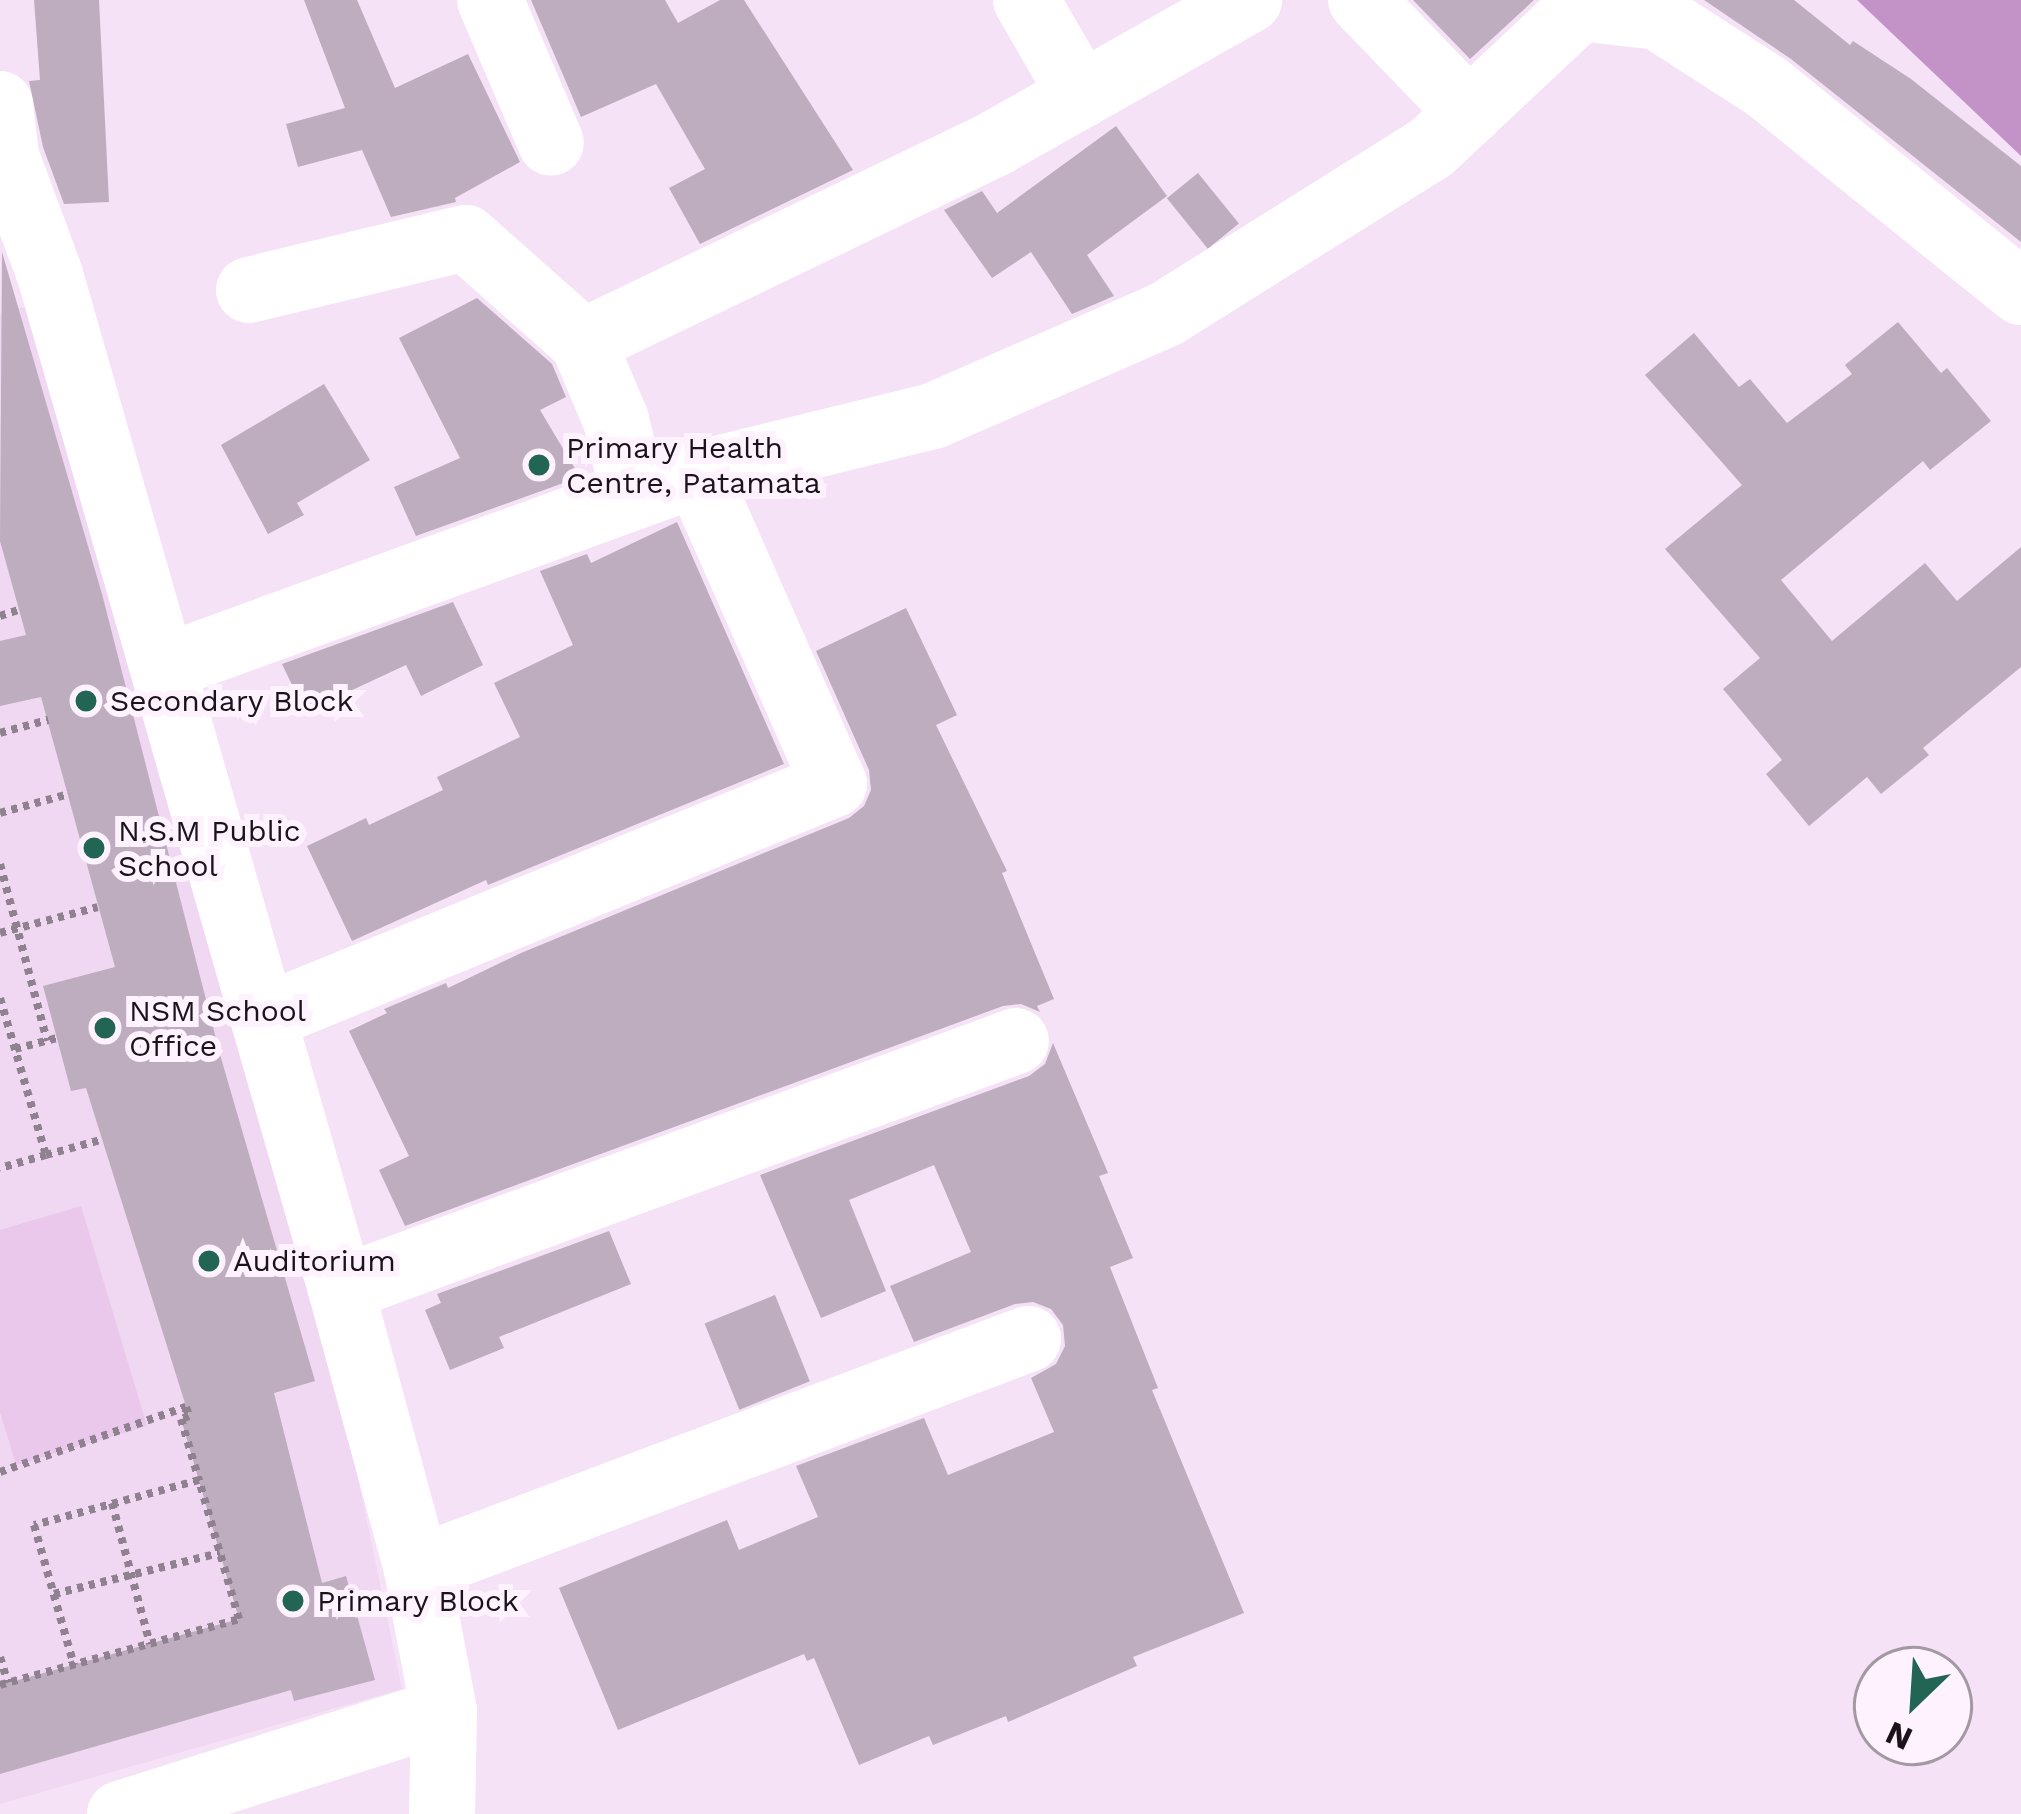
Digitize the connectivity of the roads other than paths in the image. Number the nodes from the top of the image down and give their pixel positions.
1 (490, 0) edge
2 (1026, 0) edge
3 (1249, 0) edge
4 (1361, 0) edge
5 (1577, 4) edge
6 (1081, 95) junction
7 (0, 104) edge
8 (1469, 112) junction
9 (550, 143) dead end
10 (25, 281) edge
11 (249, 290) dead end
12 (2021, 292) edge
13 (583, 342) junction
14 (697, 474) junction
15 (634, 496) junction
16 (165, 667) junction
17 (265, 1017) junction
18 (1016, 1040) dead end
19 (341, 1289) junction
20 (1028, 1339) dead end
21 (417, 1569) junction
22 (444, 1711) junction
23 (120, 1814) edge
24 (442, 1814) edge

1 - 9 street
2 - 6 street
3 - 6 street
4 - 8 street
5 - 8 street
5 - 12 street
6 - 13 street
7 - 10 street
8 - 14 street
10 - 16 street
11 - 13 street
13 - 15 street
14 - 15 street
14 - 17 street
15 - 16 street
16 - 17 street
17 - 19 street
18 - 19 street
19 - 21 street
20 - 21 street
21 - 22 street
22 - 23 street
22 - 24 street

